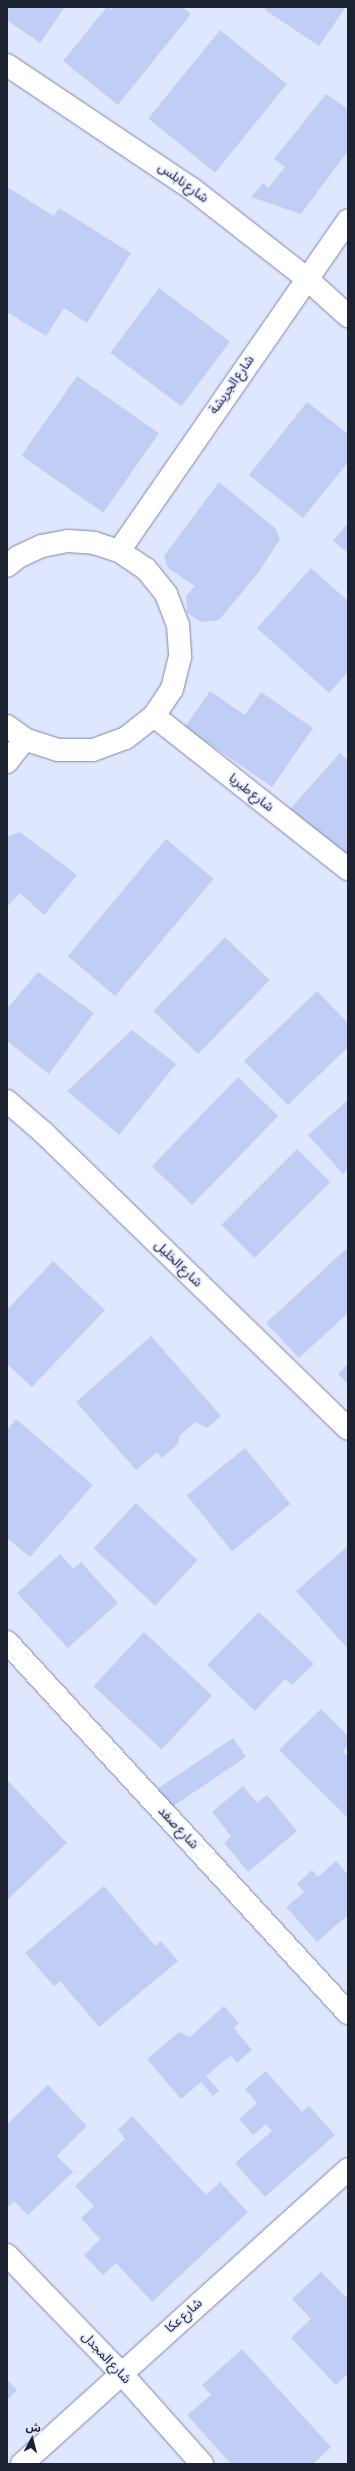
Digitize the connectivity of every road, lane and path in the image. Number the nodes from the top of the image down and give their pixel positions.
1 (7, 65) edge
2 (348, 220) edge
3 (306, 278) junction
4 (348, 316) edge
5 (118, 551) junction
6 (7, 566) edge
7 (154, 716) junction
8 (7, 726) edge
9 (25, 739) junction
10 (7, 762) edge
11 (348, 869) edge
12 (7, 1101) edge
13 (348, 1430) edge
14 (7, 1642) edge
15 (348, 2013) edge
16 (345, 2178) edge
17 (7, 2255) edge
18 (121, 2374) junction
19 (22, 2464) edge
20 (202, 2464) edge

1 - 3 street, شارع نابلس
2 - 3 street, شارع الجريشة
3 - 4 street, شارع نابلس
3 - 5 street, شارع الجريشة
5 - 6 street
5 - 7 street
7 - 9 street
7 - 11 street, شارع طبريا
8 - 9 street
9 - 10 street
12 - 13 street, شارع الخليل
14 - 15 street, شارع صفد
16 - 18 street, شارع عكا
17 - 18 street, شارع المجدل
18 - 19 street, شارع عكا
18 - 20 street, شارع المجدل

